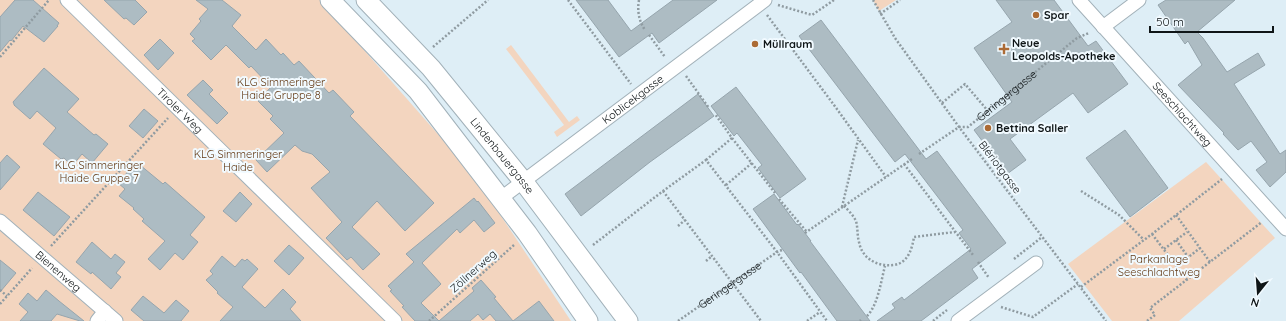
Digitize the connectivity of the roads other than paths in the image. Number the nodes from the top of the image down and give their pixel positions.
1 (67, 0) edge
2 (330, 0) edge
3 (366, 0) edge
4 (1079, 0) edge
5 (1139, 0) edge
6 (770, 2) edge
7 (1097, 29) junction
8 (523, 181) junction
9 (500, 199) junction
10 (0, 221) edge
11 (1286, 229) edge
12 (1036, 263) dead end
13 (101, 316) edge
14 (116, 321) edge
15 (395, 321) edge
16 (588, 321) edge
17 (628, 321) edge
18 (958, 321) edge

1 - 15 street, Tiroler Weg
2 - 9 street
3 - 8 street, Lindenbauergasse
4 - 7 street, Seeschlachtweg
5 - 7 street
6 - 8 street, Koblicekgasse
7 - 11 street, Seeschlachtweg
8 - 9 street, Koblicekgasse
8 - 17 street, Lindenbauergasse
9 - 16 street
10 - 13 street, Bienenweg
12 - 18 street
13 - 14 street, Bienenweg

